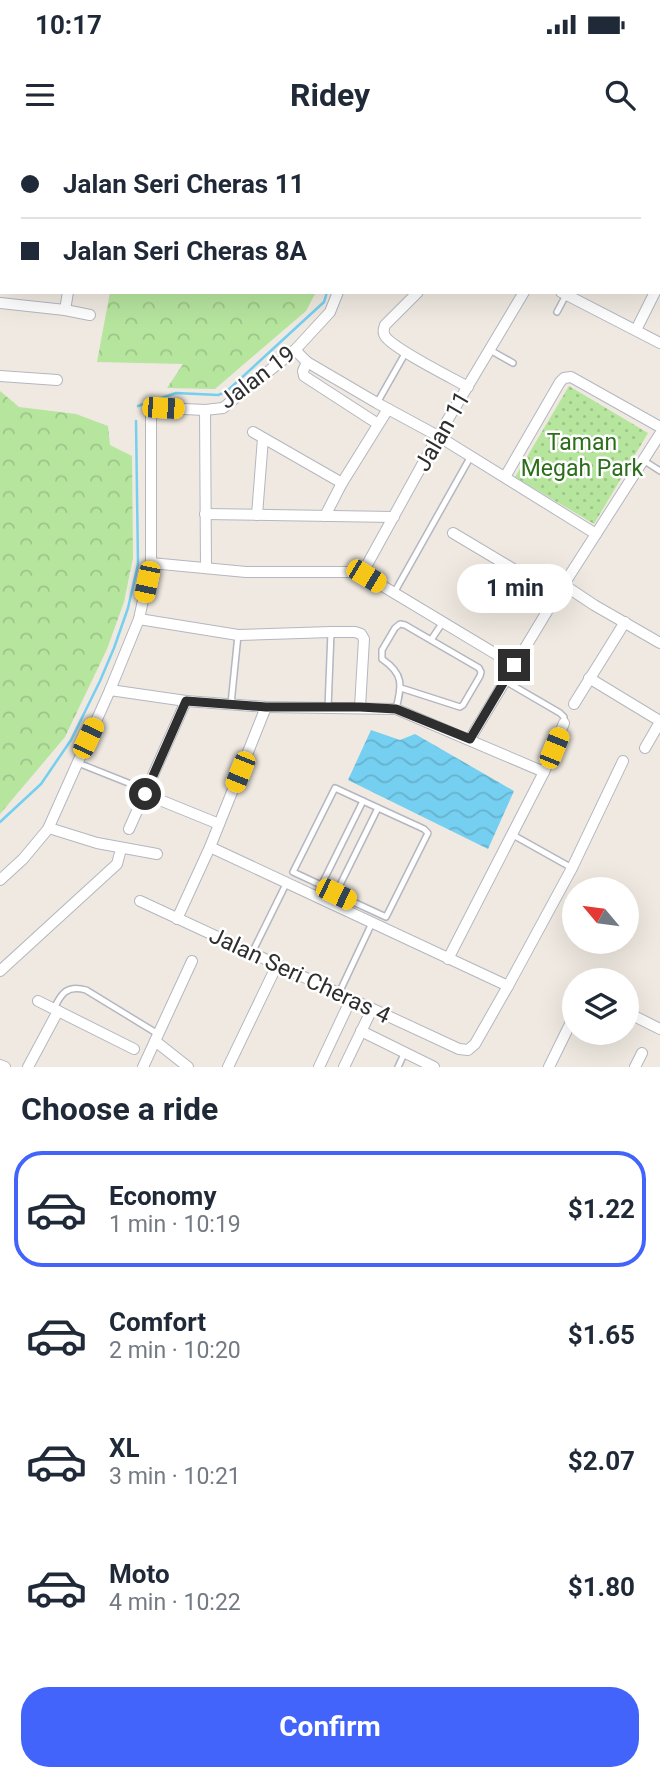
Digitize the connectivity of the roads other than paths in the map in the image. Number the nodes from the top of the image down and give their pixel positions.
1 (68, 294) edge
2 (337, 294) edge
3 (416, 294) edge
4 (523, 294) edge
5 (564, 294) edge
6 (654, 294) edge
7 (579, 297) edge
8 (0, 303) edge
9 (65, 310) junction
10 (557, 312) dead end
11 (90, 315) dead end
12 (636, 330) junction
13 (660, 343) edge
14 (295, 350) junction
15 (490, 350) junction
16 (406, 352) junction
17 (307, 362) junction
18 (513, 363) dead end
19 (0, 376) edge
20 (57, 380) dead end
21 (468, 387) junction
22 (377, 404) junction
23 (388, 409) junction
24 (205, 410) junction
25 (379, 424) junction
26 (660, 427) edge
27 (660, 434) edge
28 (438, 436) junction
29 (471, 456) junction
30 (643, 460) junction
31 (660, 471) edge
32 (505, 477) junction
33 (342, 483) junction
34 (205, 514) junction
35 (257, 515) junction
36 (325, 516) junction
37 (394, 517) junction
38 (453, 533) dead end
39 (596, 534) junction
40 (151, 563) junction
41 (206, 568) junction
42 (363, 572) junction
43 (564, 584) junction
44 (394, 593) junction
45 (557, 595) junction
46 (139, 619) junction
47 (443, 621) junction
48 (625, 622) junction
49 (331, 632) junction
50 (237, 635) junction
51 (431, 640) junction
52 (660, 643) edge
53 (514, 665) junction
54 (589, 678) junction
55 (505, 681) junction
56 (401, 688) junction
57 (110, 690) junction
58 (186, 701) junction
59 (231, 704) junction
60 (574, 704) dead end
61 (266, 707) junction
62 (360, 707) junction
63 (328, 708) junction
64 (396, 709) junction
65 (660, 721) edge
66 (564, 723) joint
67 (470, 739) junction
68 (645, 748) dead end
69 (623, 761) dead end
70 (77, 762) junction
71 (544, 772) junction
72 (146, 792) junction
73 (363, 802) junction
74 (378, 808) junction
75 (219, 824) junction
76 (48, 828) junction
77 (129, 829) dead end
78 (513, 835) junction
79 (210, 847) junction
80 (121, 849) junction
81 (157, 855) dead end
82 (572, 868) junction
83 (0, 880) edge
84 (287, 882) junction
85 (321, 885) junction
86 (316, 896) junction
87 (334, 899) junction
88 (140, 901) dead end
89 (177, 919) junction
90 (372, 923) junction
91 (252, 953) junction
92 (448, 959) junction
93 (192, 961) dead end
94 (277, 965) junction
95 (0, 971) edge
96 (508, 986) junction
97 (338, 993) junction
98 (351, 999) junction
99 (38, 1001) dead end
100 (372, 1009) junction
101 (56, 1010) junction
102 (639, 1018) edge
103 (660, 1029) edge
104 (361, 1031) junction
105 (156, 1038) junction
106 (562, 1042) edge
107 (134, 1049) dead end
108 (405, 1052) junction
109 (642, 1052) dead end
110 (28, 1067) edge
111 (143, 1067) edge
112 (188, 1067) edge
113 (228, 1067) edge
114 (319, 1067) edge
115 (344, 1067) edge
116 (398, 1067) edge
117 (434, 1067) edge
118 (550, 1067) edge
119 (635, 1067) edge

1 - 9 street
2 - 14 street, Jalan 19
3 - 16 street
4 - 15 street, Jalan 11
5 - 7 street
5 - 10 lane
6 - 12 street
7 - 12 street
8 - 9 street
9 - 11 street
12 - 13 street
14 - 17 street
14 - 24 street, Jalan 19
15 - 18 lane
15 - 21 street, Jalan 11
16 - 21 street
16 - 22 lane
17 - 22 street
17 - 25 street
19 - 20 street
21 - 28 street, Jalan 11
22 - 23 street
23 - 25 street
23 - 28 street
24 - 34 street
24 - 40 street, Jalan 19
25 - 33 street
26 - 32 street
27 - 30 street
28 - 29 street
28 - 37 street, Jalan 11
29 - 32 street
29 - 44 lane
30 - 31 lane
30 - 39 street
32 - 39 street
33 - 35 street
33 - 36 street
34 - 35 street
34 - 41 street
35 - 36 street
36 - 37 street
37 - 42 street, Jalan 11
38 - 45 street
39 - 43 street
40 - 41 street
40 - 46 street
41 - 42 street
42 - 44 street
43 - 45 street
43 - 48 street
44 - 47 street
45 - 53 street
46 - 50 street
46 - 57 street
47 - 51 lane
47 - 53 street
48 - 52 street
48 - 54 street
49 - 50 street
49 - 62 street
49 - 63 lane
50 - 59 lane
51 - 56 lane
51 - 56 lane
53 - 55 street
54 - 60 street
54 - 65 street
55 - 66 lane
55 - 67 street
56 - 64 lane
57 - 58 street
57 - 70 street
58 - 59 street
58 - 72 street
59 - 61 street
61 - 63 street
61 - 75 street
62 - 63 street
62 - 64 street
64 - 67 street
65 - 68 street
66 - 71 street
67 - 71 street
69 - 82 street
70 - 72 lane
70 - 76 street
71 - 78 street
72 - 75 street
72 - 77 street
73 - 74 lane
73 - 85 lane
73 - 85 lane
74 - 87 lane
74 - 87 lane
75 - 79 street
76 - 80 street
76 - 83 street
78 - 82 lane
78 - 92 street
79 - 84 street
79 - 89 street
80 - 81 street
80 - 95 street
82 - 96 street
84 - 86 street
84 - 91 lane
85 - 86 lane
86 - 87 street
87 - 90 street
88 - 89 street, Jalan Seri Cheras 4
89 - 91 street, Jalan Seri Cheras 4
90 - 92 street
90 - 97 lane
91 - 94 street, Jalan Seri Cheras 4
92 - 96 street
93 - 105 street
94 - 97 street, Jalan Seri Cheras 4
94 - 113 street
96 - 100 street, Jalan Seri Cheras 4
97 - 98 street, Jalan Seri Cheras 4
98 - 100 street, Jalan Seri Cheras 4
98 - 114 street
99 - 101 street
100 - 104 street
101 - 105 lane
101 - 107 street
101 - 110 street
102 - 103 street
104 - 108 street
104 - 115 street
105 - 111 street
105 - 112 street
106 - 118 street
108 - 116 lane
108 - 117 street
109 - 119 street

